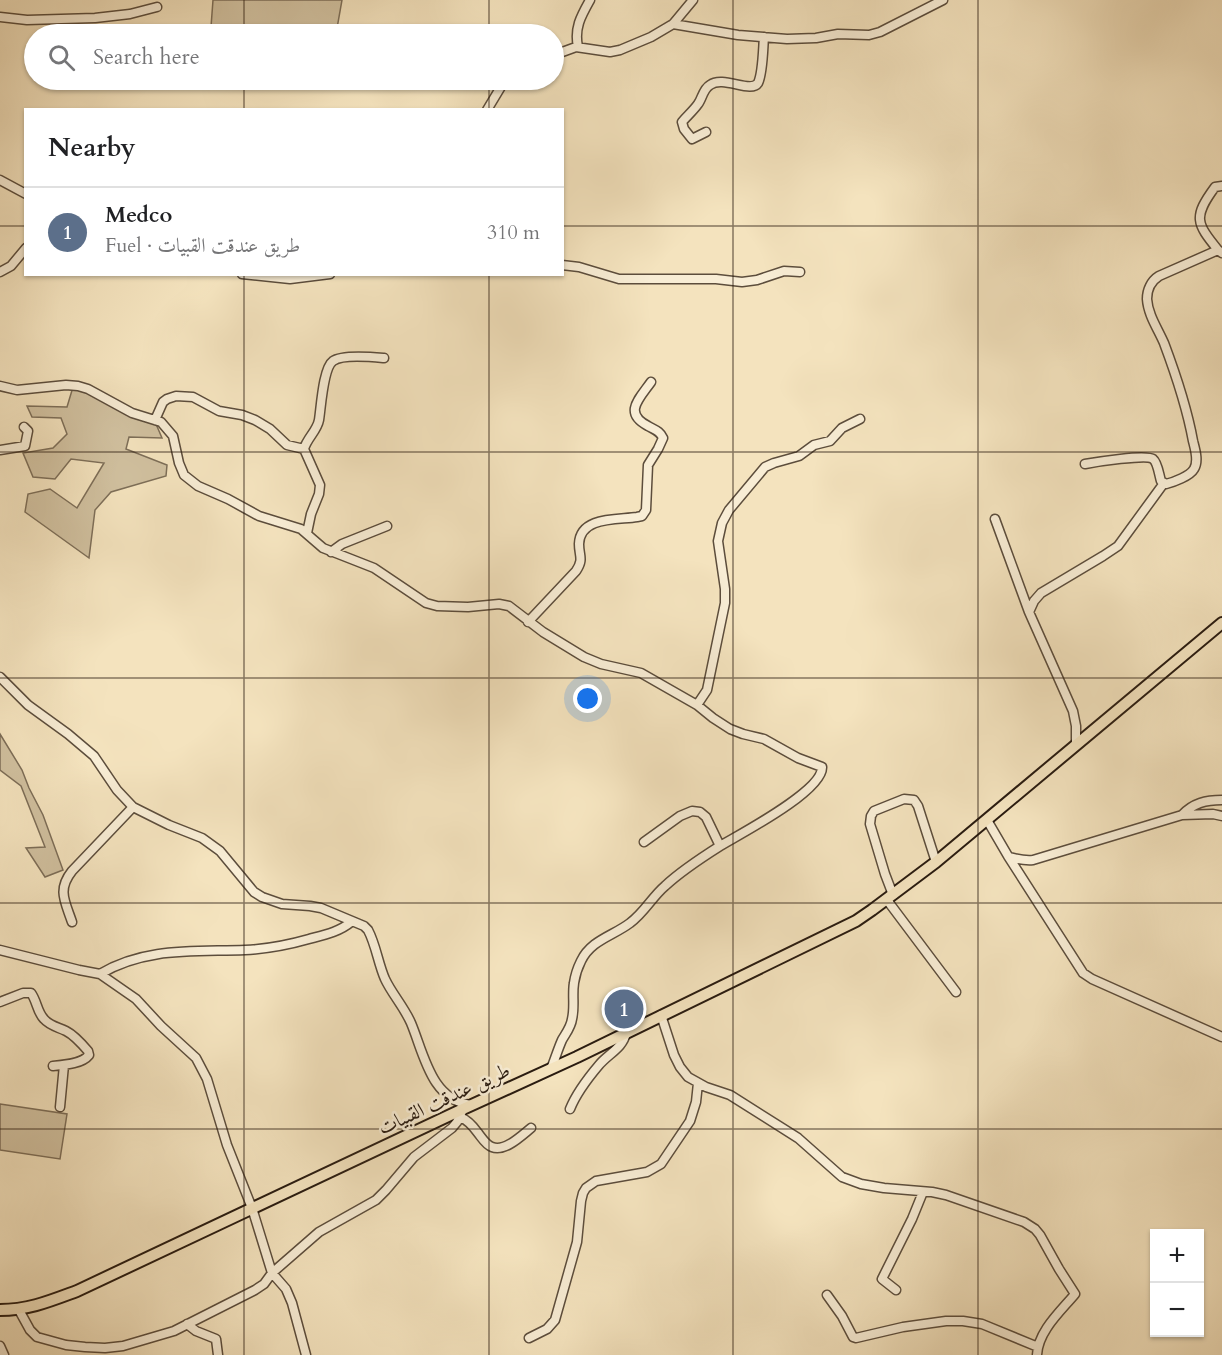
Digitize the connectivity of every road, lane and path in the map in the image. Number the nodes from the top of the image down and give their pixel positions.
1 (590, 0) edge
2 (693, 0) edge
3 (943, 0) edge
4 (157, 7) dead end
5 (0, 17) edge
6 (673, 24) junction
7 (764, 37) junction
8 (578, 47) junction
9 (564, 51) edge
10 (500, 90) edge
11 (489, 108) edge
12 (706, 132) dead end
13 (0, 180) edge
14 (1222, 186) edge
15 (24, 193) edge
16 (24, 250) edge
17 (1220, 252) edge
18 (564, 265) edge
19 (0, 272) edge
20 (800, 272) dead end
21 (261, 276) edge
22 (314, 276) edge
23 (384, 358) dead end
24 (651, 382) dead end
25 (0, 386) edge
26 (860, 419) dead end
27 (155, 420) junction
28 (24, 426) dead end
29 (304, 449) junction
30 (0, 450) edge
31 (1086, 464) dead end
32 (1164, 483) junction
33 (995, 519) dead end
34 (387, 526) dead end
35 (307, 533) junction
36 (331, 552) junction
37 (1029, 612) junction
38 (528, 622) junction
39 (1222, 623) edge
40 (0, 677) edge
41 (697, 705) junction
42 (1076, 745) junction
43 (1222, 800) edge
44 (133, 807) junction
45 (1182, 815) junction
46 (1222, 816) edge
47 (987, 820) junction
48 (644, 842) dead end
49 (720, 846) junction
50 (1008, 856) junction
51 (936, 862) junction
52 (890, 897) junction
53 (72, 922) dead end
54 (351, 922) junction
55 (0, 950) edge
56 (100, 974) junction
57 (956, 992) dead end
58 (0, 1002) edge
59 (661, 1015) junction
60 (626, 1033) junction
61 (1222, 1037) edge
62 (64, 1065) junction
63 (53, 1066) dead end
64 (551, 1069) junction
65 (698, 1083) junction
66 (60, 1107) dead end
67 (570, 1109) dead end
68 (465, 1111) junction
69 (531, 1128) dead end
70 (923, 1192) junction
71 (252, 1208) junction
72 (272, 1273) junction
73 (896, 1290) dead end
74 (827, 1295) dead end
75 (0, 1310) edge
76 (18, 1310) junction
77 (187, 1324) junction
78 (529, 1338) dead end
79 (0, 1346) edge
80 (123, 1346) junction
81 (1037, 1351) edge
82 (4, 1355) edge
83 (128, 1355) edge
84 (218, 1355) edge
85 (306, 1355) edge

1 - 8 street
2 - 6 street
3 - 7 street
4 - 5 street
6 - 7 street
6 - 8 street
7 - 12 street
8 - 9 street
10 - 11 street
13 - 15 street
14 - 17 street
16 - 19 street
17 - 32 street
18 - 20 street
21 - 22 street
23 - 29 street
24 - 38 street
25 - 27 street
26 - 41 street
27 - 29 street
27 - 35 street
28 - 30 street
29 - 35 street
31 - 32 street
32 - 37 street
33 - 37 street
34 - 36 street
35 - 36 street
36 - 38 street
37 - 42 street
38 - 41 street
39 - 42 main road, طريق عندقت القبيات
40 - 44 street
41 - 49 street
42 - 47 main road, طريق عندقت القبيات
43 - 45 street
44 - 53 street
44 - 54 street
45 - 46 street
45 - 50 street
47 - 50 street
47 - 51 main road, طريق عندقت القبيات
48 - 49 street
49 - 64 street
50 - 61 street
51 - 52 main road, طريق عندقت القبيات
51 - 52 street
52 - 57 street
52 - 59 main road, طريق عندقت القبيات
54 - 56 street
54 - 68 street
55 - 56 street
56 - 71 street
58 - 62 street
59 - 60 main road, طريق عندقت القبيات
59 - 65 street
60 - 64 main road, طريق عندقت القبيات
60 - 67 street
62 - 63 street
62 - 66 street
64 - 68 main road, طريق عندقت القبيات
65 - 70 street
65 - 78 street
68 - 69 street
68 - 71 main road, طريق عندقت القبيات
68 - 72 street
70 - 73 street
70 - 81 street
71 - 72 street
71 - 76 main road, طريق عندقت القبيات
72 - 77 street
72 - 85 street
74 - 81 street
75 - 76 main road, طريق عندقت القبيات
76 - 80 street
77 - 80 street
77 - 84 street
79 - 82 street
80 - 83 street

